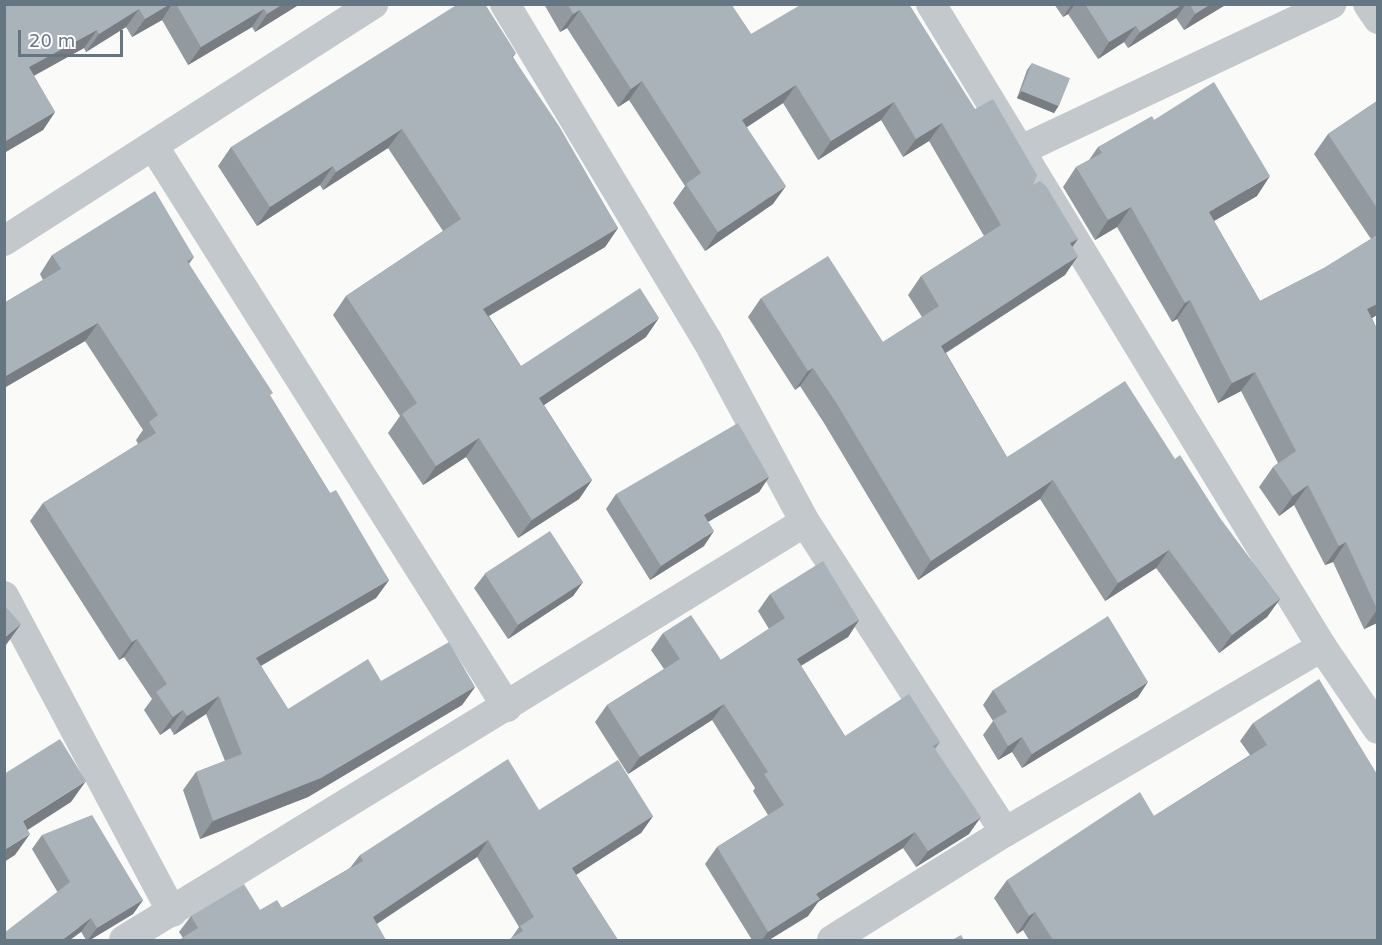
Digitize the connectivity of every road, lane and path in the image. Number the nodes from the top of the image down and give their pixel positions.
1 (373, 4) edge
2 (505, 4) edge
3 (931, 4) edge
4 (1331, 4) edge
5 (1368, 4) edge
6 (1377, 19) edge
7 (154, 147) junction
8 (1021, 150) junction
9 (4, 241) edge
10 (806, 522) junction
11 (4, 596) edge
12 (1322, 647) junction
13 (507, 707) junction
14 (1377, 729) edge
15 (1005, 832) junction
16 (172, 912) junction
17 (124, 940) edge
18 (832, 940) edge

1 - 7 street
2 - 10 street
3 - 8 street
4 - 8 street
5 - 6 street
7 - 9 street
7 - 13 street
8 - 12 street
10 - 13 street
10 - 15 street
11 - 16 street
12 - 14 street
12 - 15 street
13 - 16 street
15 - 18 street
16 - 17 street

